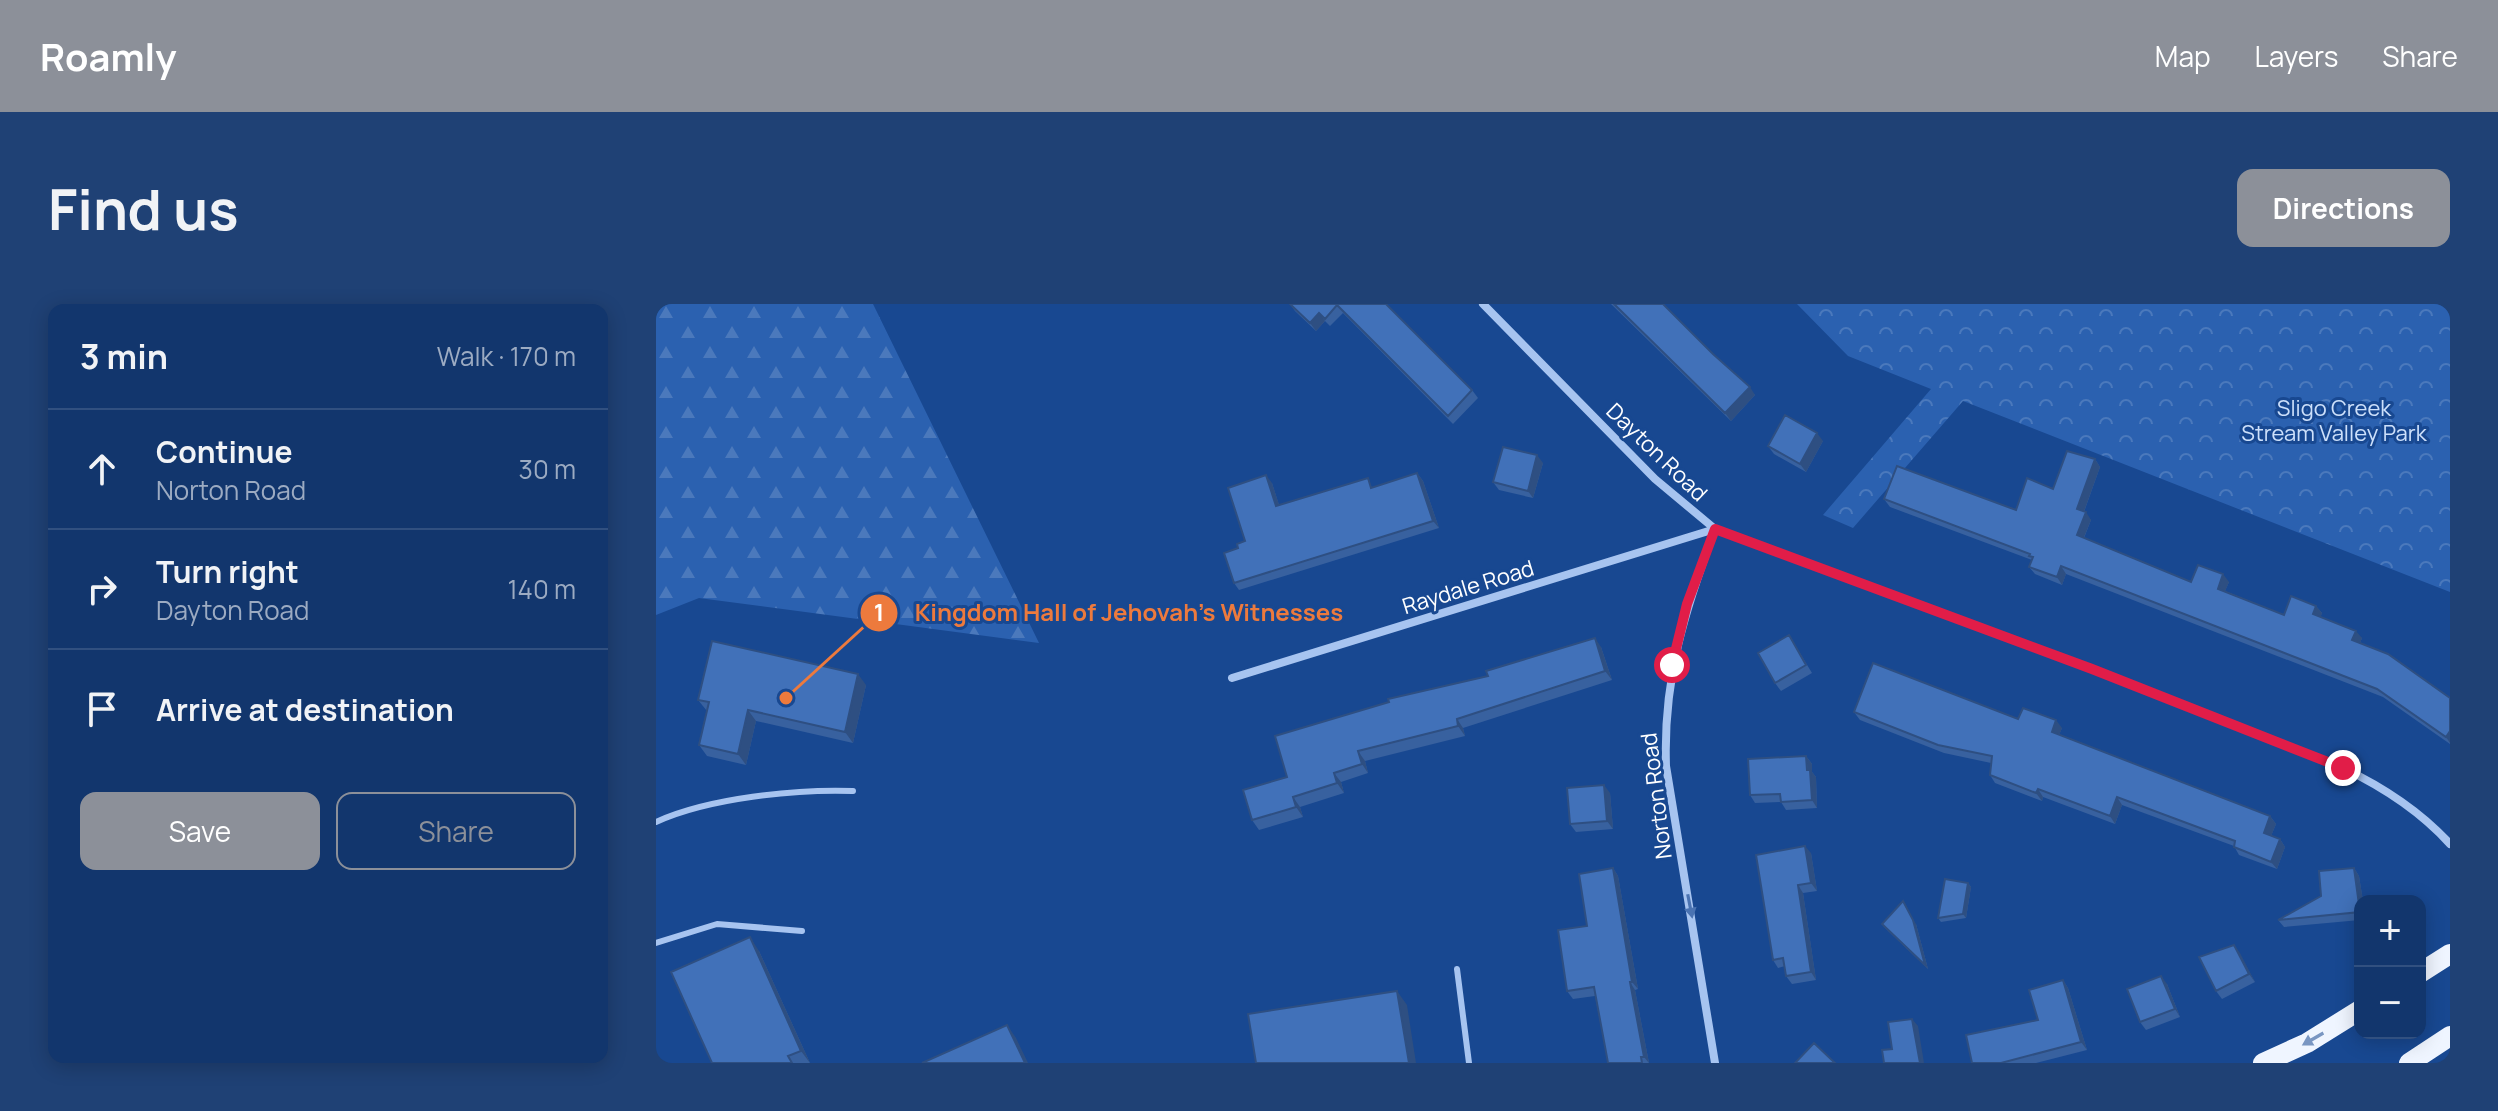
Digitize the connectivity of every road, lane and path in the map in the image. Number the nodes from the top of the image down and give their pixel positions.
1 (1483, 304) edge
2 (1715, 529) junction
3 (1232, 678) dead end
4 (853, 791) dead end
5 (656, 822) edge
6 (2450, 844) edge
7 (802, 931) dead end
8 (656, 943) edge
9 (2450, 954) edge
10 (1457, 969) dead end
11 (2426, 969) edge
12 (2354, 1014) edge
13 (2450, 1036) edge
14 (1469, 1063) edge
15 (1715, 1063) edge
16 (2263, 1063) edge
17 (2409, 1063) edge

1 - 2 street, Dayton Road
2 - 3 street, Raydale Road
2 - 6 street, Dayton Road
2 -> 15 street, Norton Road
4 - 5 lane
7 - 8 lane
9 - 11 main road
10 - 14 lane
12 -> 16 main road
13 - 17 main road

